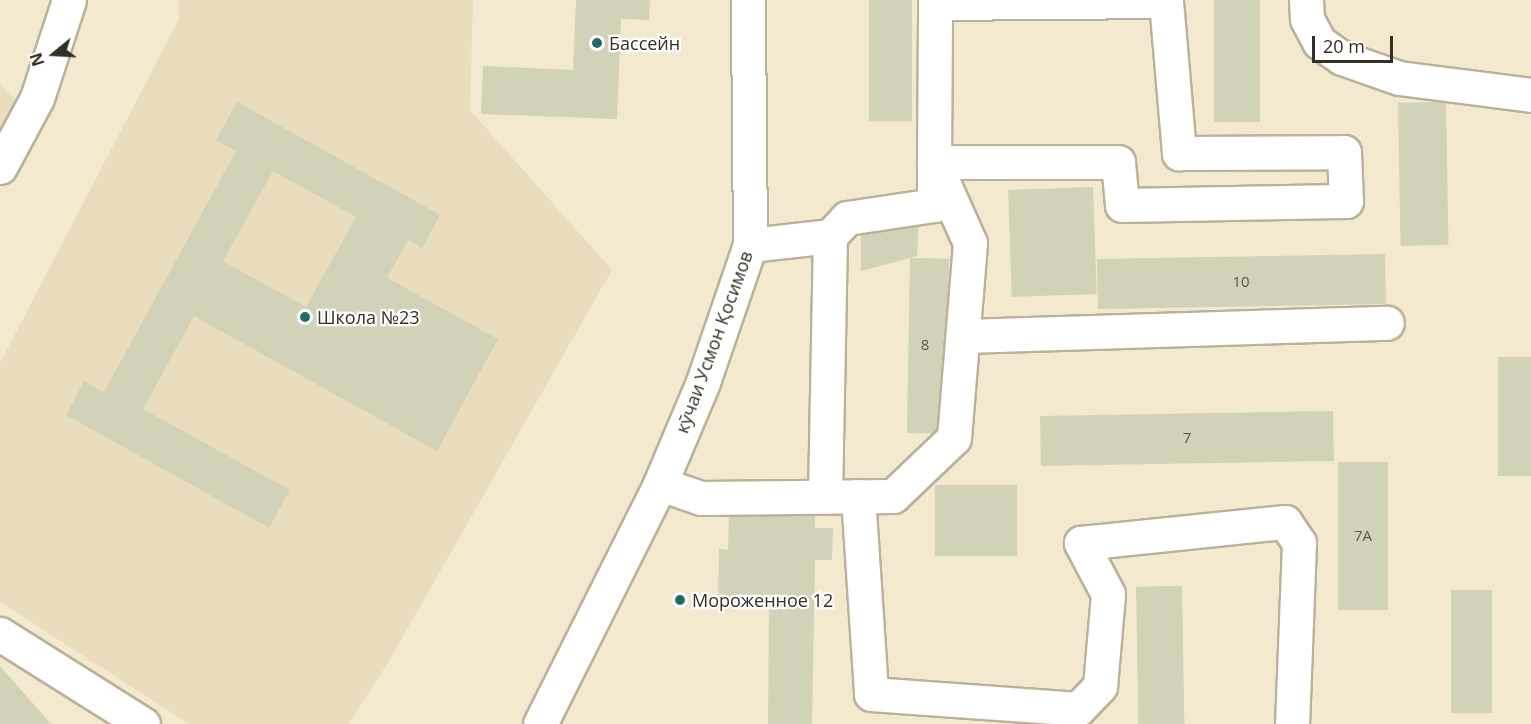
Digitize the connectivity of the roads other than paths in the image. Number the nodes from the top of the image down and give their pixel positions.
1 (69, 0) edge
2 (748, 0) edge
3 (1306, 0) edge
4 (1531, 95) edge
5 (934, 162) junction
6 (0, 167) edge
7 (830, 236) junction
8 (750, 245) junction
9 (1387, 323) dead end
10 (965, 336) junction
11 (660, 484) junction
12 (825, 496) junction
13 (858, 496) junction
14 (0, 634) edge
15 (143, 724) edge
16 (540, 724) edge
17 (1292, 724) edge

1 - 6 street
2 - 8 street, кӯчаи Усмон Қосимов
3 - 4 street
5 - 5 street
5 - 7 street
5 - 10 street
7 - 8 street
7 - 12 street
8 - 11 street, кӯчаи Усмон Қосимов
9 - 10 street
10 - 13 street
11 - 12 street
11 - 16 street, кӯчаи Усмон Қосимов
12 - 13 street
13 - 17 street
14 - 15 street

